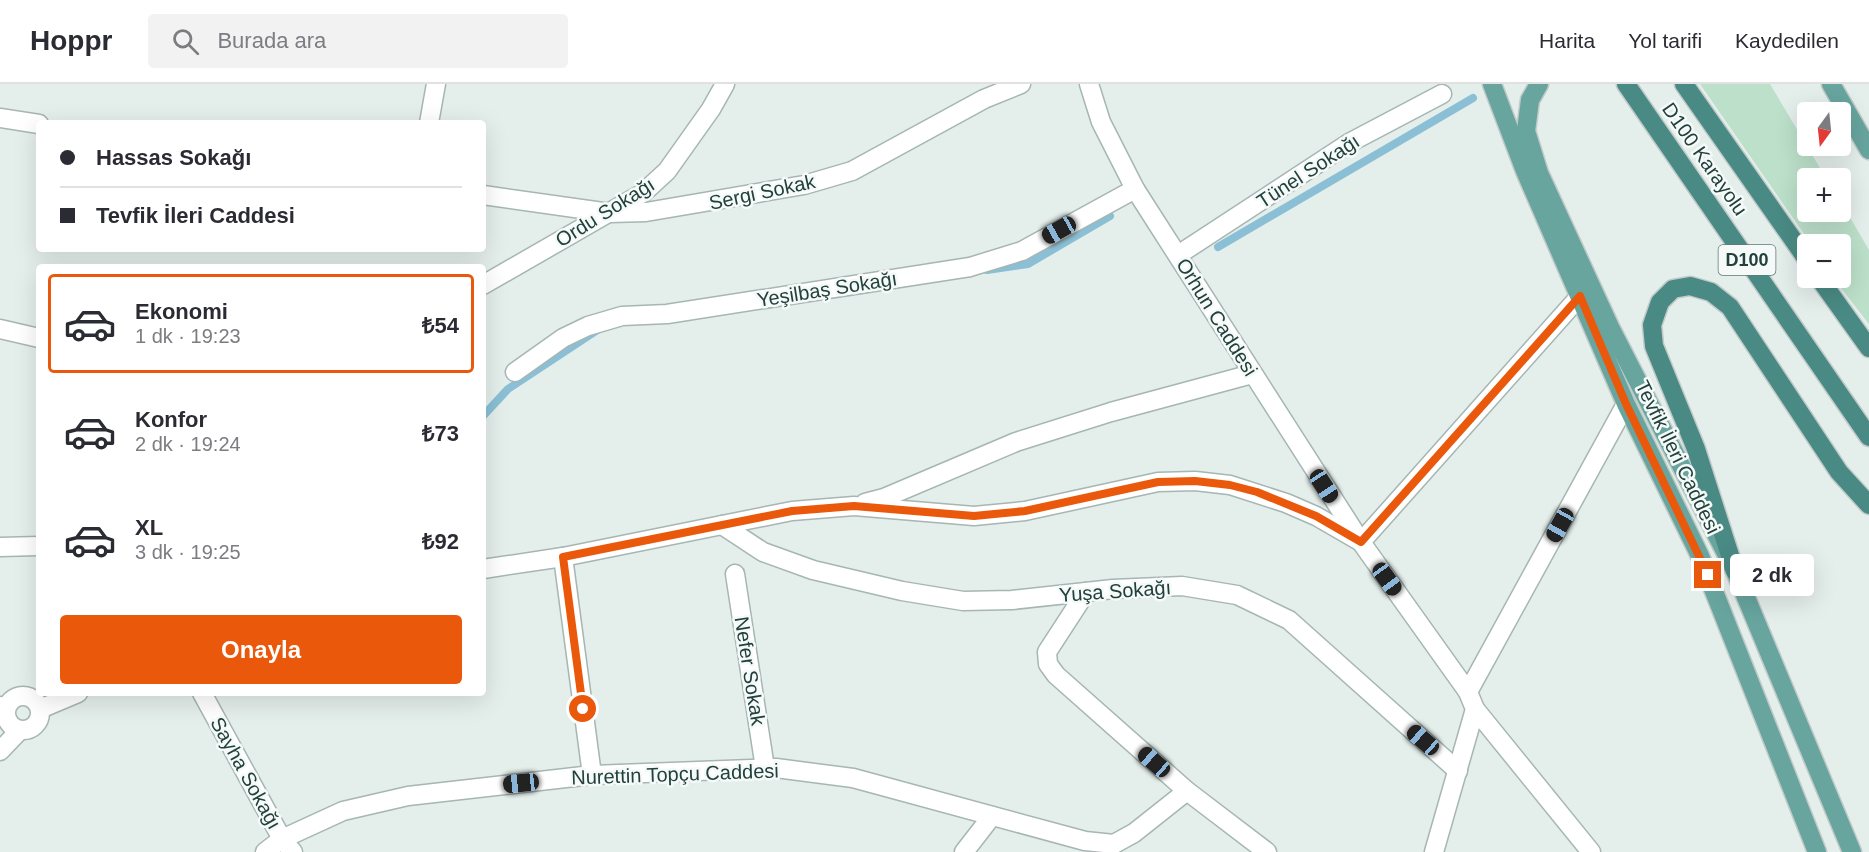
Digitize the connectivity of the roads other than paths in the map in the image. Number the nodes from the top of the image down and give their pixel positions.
1 (436, 84) edge
2 (725, 84) edge
3 (1021, 84) edge
4 (1089, 84) edge
5 (1492, 84) edge
6 (1539, 84) edge
7 (1626, 84) edge
8 (1684, 84) edge
9 (1834, 86) edge
10 (1442, 94) dead end
11 (0, 118) edge
12 (430, 120) edge
13 (36, 124) edge
14 (1869, 150) edge
15 (1135, 189) junction
16 (486, 195) edge
17 (610, 213) junction
18 (1797, 245) edge
19 (1178, 255) junction
20 (486, 283) edge
21 (1826, 288) edge
22 (1580, 296) junction
23 (0, 329) edge
24 (36, 337) edge
25 (1869, 348) edge
26 (515, 372) dead end
27 (1252, 374) junction
28 (1626, 404) junction
29 (1869, 437) edge
30 (1869, 505) edge
31 (854, 506) junction
32 (722, 525) junction
33 (1361, 542) junction
34 (36, 546) edge
35 (0, 547) edge
36 (563, 557) junction
37 (486, 569) edge
38 (1735, 572) junction
39 (735, 574) dead end
40 (1086, 592) junction
41 (1468, 692) junction
42 (70, 696) edge
43 (204, 696) edge
44 (3, 707) edge
45 (40, 708) junction
46 (1475, 709) junction
47 (20, 730) junction
48 (0, 751) edge
49 (765, 768) junction
50 (1458, 771) junction
51 (592, 775) junction
52 (1187, 790) junction
53 (992, 816) junction
54 (288, 845) edge
55 (1084, 847) edge
56 (265, 852) edge
57 (964, 852) edge
58 (1267, 852) edge
59 (1434, 852) edge
60 (1591, 852) edge
61 (1817, 852) edge
62 (1851, 852) edge

1 - 12 street
2 - 17 street, Ordu Sokağı
3 - 17 street, Sergi Sokak
4 - 15 street, Orhun Caddesi
5 - 22 main road, Tevfik İleri Caddesi
6 - 38 main road
7 - 29 highway, D100 Karayolu / D100
8 - 18 highway, D100 Karayolu / D100
9 - 14 main road
10 - 19 street, Tünel Sokağı
11 - 13 street
15 - 19 street, Orhun Caddesi
15 - 26 street, Yeşilbaş Sokağı
16 - 17 street, Sergi Sokak
17 - 20 street, Ordu Sokağı
19 - 27 street, Orhun Caddesi
21 - 25 highway
22 - 28 main road, Tevfik İleri Caddesi
22 - 33 street
23 - 24 street
27 - 31 street
27 - 33 street, Orhun Caddesi
28 - 41 street
28 - 61 main road, Tevfik İleri Caddesi
30 - 38 highway
31 - 32 street
31 - 33 street
32 - 36 street
32 - 40 street, Yuşa Sokağı
33 - 41 street, Orhun Caddesi
34 - 35 street
36 - 37 street
36 - 51 street
38 - 62 main road
39 - 49 street, Nefer Sokak
40 - 50 street, Yuşa Sokağı
40 - 52 street
41 - 46 street, Orhun Caddesi
42 - 45 street
43 - 54 street, Sayha Sokağı
44 - 45 street
44 - 47 street
45 - 47 street
46 - 50 street
46 - 60 street, Orhun Caddesi
47 - 48 street
49 - 51 street, Nurettin Topçu Caddesi
49 - 53 street, Nurettin Topçu Caddesi
50 - 59 street
51 - 54 street, Nurettin Topçu Caddesi
52 - 55 street, Nurettin Topçu Caddesi
52 - 58 street
53 - 55 street, Nurettin Topçu Caddesi
53 - 57 street
54 - 56 street, Nurettin Topçu Caddesi

